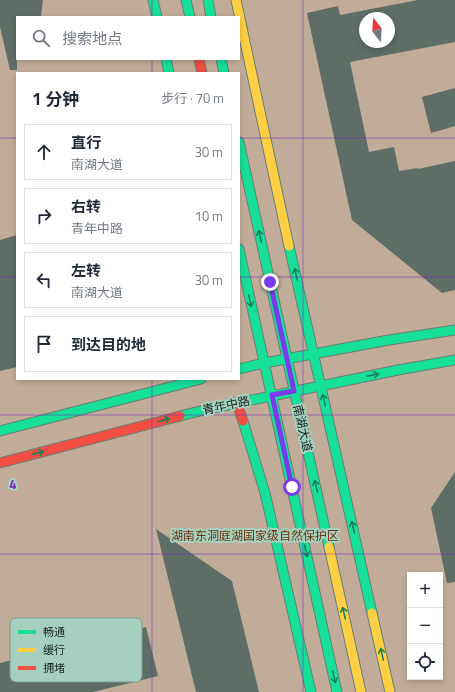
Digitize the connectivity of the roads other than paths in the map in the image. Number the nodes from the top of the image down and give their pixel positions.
1 (153, 0) edge
2 (186, 0) edge
3 (208, 0) edge
4 (236, 0) edge
5 (157, 16) edge
6 (190, 16) edge
7 (211, 16) edge
8 (240, 16) edge
9 (240, 18) edge
10 (166, 60) edge
11 (199, 60) edge
12 (221, 60) edge
13 (169, 72) edge
14 (202, 72) edge
15 (224, 72) edge
16 (240, 147) edge
17 (240, 254) edge
18 (455, 330) edge
19 (314, 355) junction
20 (287, 359) junction
21 (455, 360) edge
22 (264, 363) junction
23 (240, 369) edge
24 (197, 380) edge
25 (321, 385) junction
26 (294, 391) junction
27 (272, 395) junction
28 (236, 397) dead end
29 (0, 431) edge
30 (0, 462) edge
31 (311, 692) edge
32 (337, 692) edge
33 (362, 692) edge
34 (390, 692) edge

1 - 5 main road
2 - 6 main road
3 - 7 main road
8 -> 4 main road
19 -> 9 main road
10 - 13 main road
11 - 14 main road
12 - 15 main road
20 -> 16 main road, 南湖大道
17 -> 22 main road, 南湖大道
18 - 19 main road
19 - 20 main road
19 - 25 main road
20 - 22 main road
20 - 26 main road, 南湖大道
25 -> 21 main road, 青年中路
22 - 23 main road
22 - 27 main road, 南湖大道
24 - 29 main road
25 - 26 main road, 青年中路
34 -> 25 main road
26 - 27 main road, 青年中路
33 -> 26 main road, 南湖大道
30 -> 27 main road, 青年中路
27 -> 32 main road, 南湖大道
28 - 31 main road, bridge

